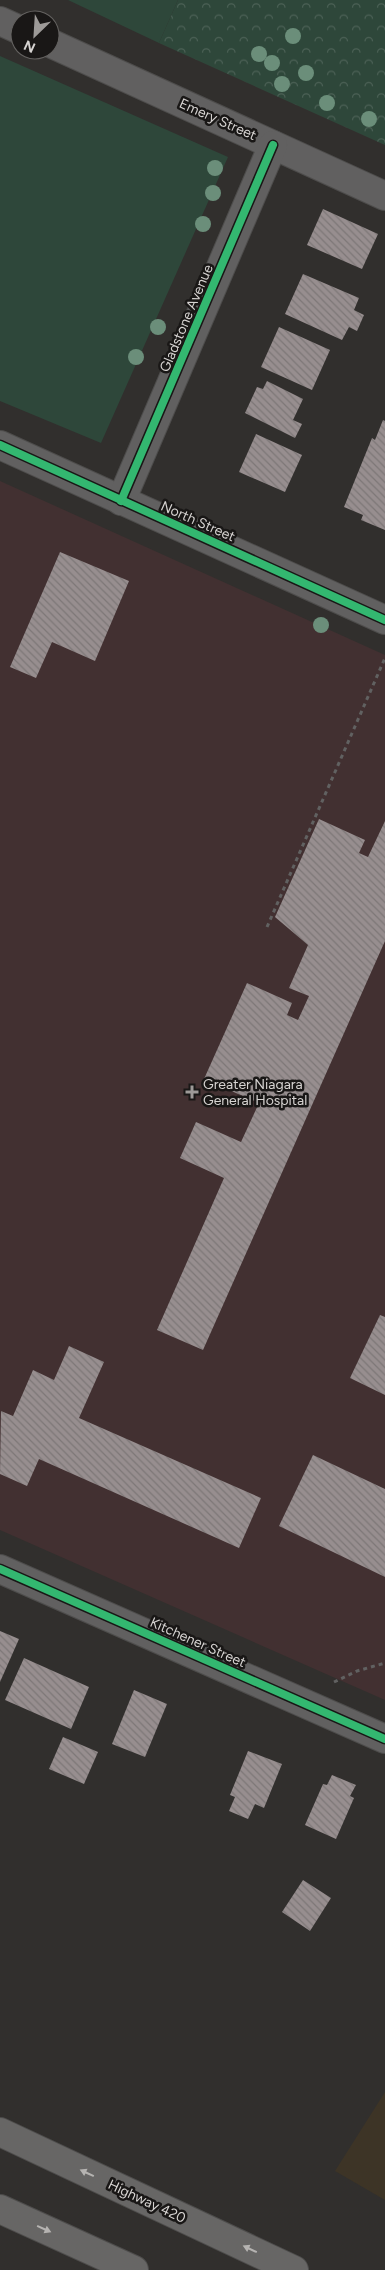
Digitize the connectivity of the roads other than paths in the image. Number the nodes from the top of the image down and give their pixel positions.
1 (60, 48) edge
2 (273, 145) junction
3 (385, 196) edge
4 (0, 445) edge
5 (121, 500) junction
6 (385, 620) edge
7 (0, 1569) edge
8 (385, 1739) edge
9 (0, 2132) edge
10 (0, 2209) edge
11 (134, 2270) edge
12 (294, 2270) edge

1 - 2 street, Emery Street
2 - 3 street, Emery Street
2 - 5 street, Gladstone Avenue
4 - 5 street, North Street
5 - 6 street, North Street
7 - 8 street, Kitchener Street
12 -> 9 highway, Highway 420
10 -> 11 highway

